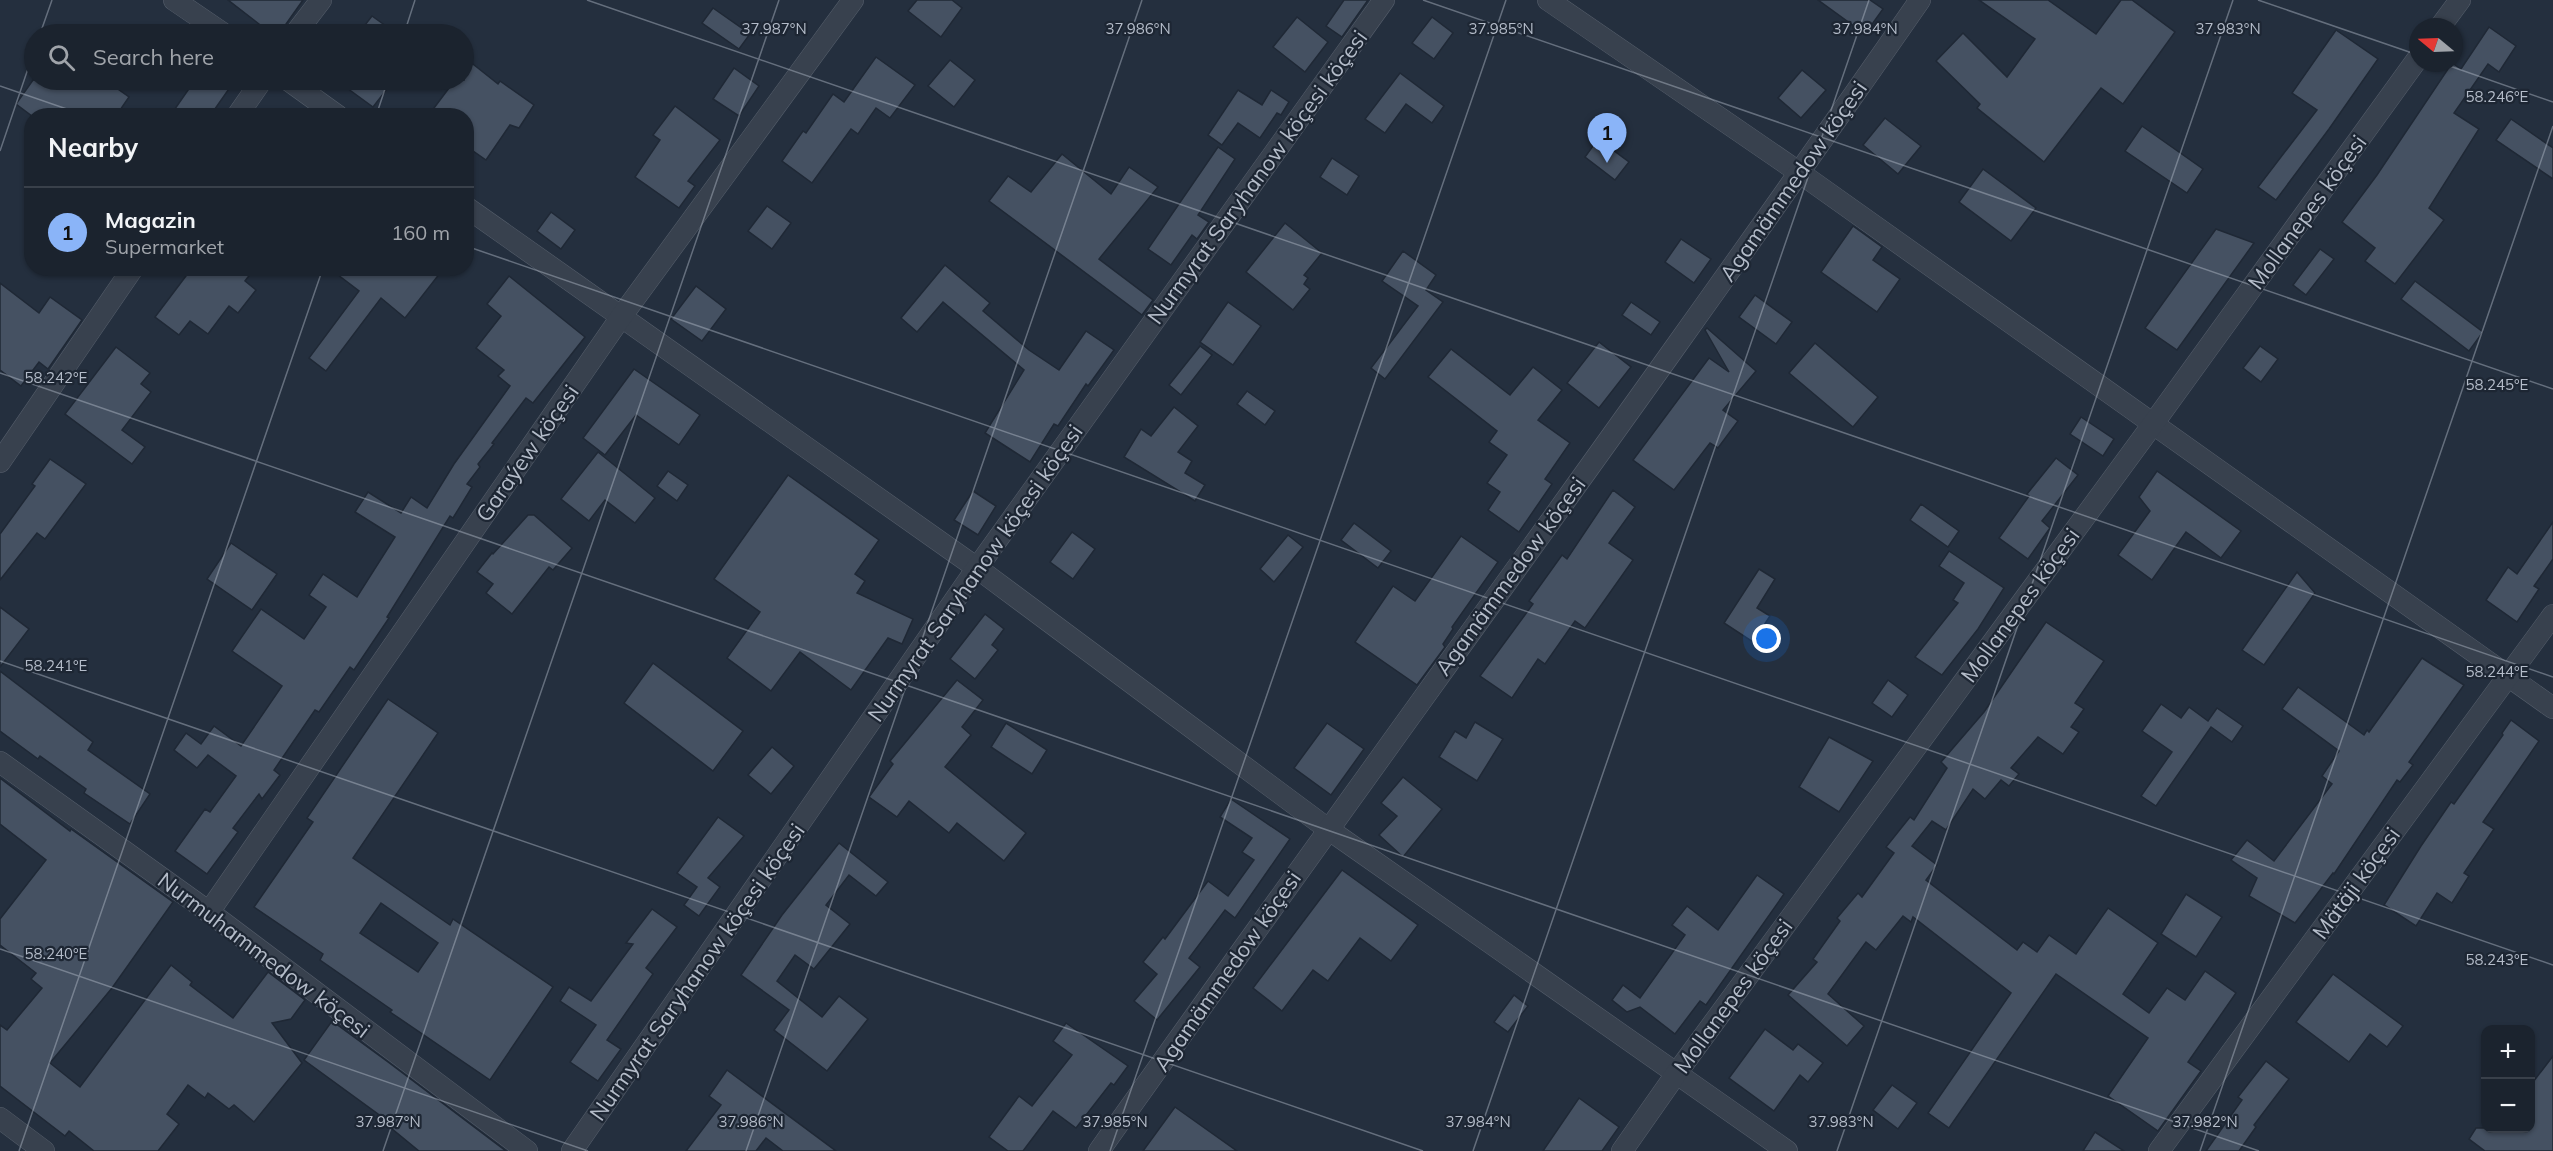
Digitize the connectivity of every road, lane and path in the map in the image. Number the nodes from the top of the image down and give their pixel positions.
1 (174, 0) edge
2 (321, 0) edge
3 (853, 0) edge
4 (1384, 0) edge
5 (1548, 0) edge
6 (1920, 0) edge
7 (2460, 0) edge
8 (2447, 18) edge
9 (209, 24) edge
10 (303, 24) edge
11 (2409, 70) edge
12 (255, 90) edge
13 (302, 90) edge
14 (243, 108) edge
15 (327, 108) edge
16 (1800, 173) junction
17 (474, 213) edge
18 (128, 276) edge
19 (621, 317) junction
20 (2153, 424) junction
21 (0, 462) edge
22 (977, 568) junction
23 (2553, 615) edge
24 (2508, 677) junction
25 (2553, 708) edge
26 (0, 762) edge
27 (1328, 829) junction
28 (209, 912) junction
29 (1676, 1074) junction
30 (0, 1118) edge
31 (44, 1151) edge
32 (526, 1151) edge
33 (572, 1151) edge
34 (1099, 1151) edge
35 (1622, 1151) edge
36 (1787, 1151) edge
37 (2159, 1151) edge

1 - 9 street
2 - 10 street
3 - 19 street, Garaýew köçesi
4 - 22 street, Nurmyrat Saryhanow köçesi köçesi
5 - 16 street
6 - 16 street, Agamämmedow köçesi
7 - 8 street
11 - 20 street, Mollanepes köçesi
12 - 14 street
13 - 15 street
16 - 20 street
16 - 27 street, Agamämmedow köçesi
17 - 19 street
18 - 21 street
19 - 22 street
19 - 28 street, Garaýew köçesi
20 - 24 street
20 - 29 street, Mollanepes köçesi
22 - 27 street
22 - 33 street, Nurmyrat Saryhanow köçesi köçesi
23 - 24 street, Mätäji köçesi
24 - 25 street
24 - 37 street, Mätäji köçesi
26 - 28 street, Nurmuhammedow köçesi
27 - 29 street
27 - 34 street, Agamämmedow köçesi
28 - 32 street, Nurmuhammedow köçesi
29 - 35 street, Mollanepes köçesi
29 - 36 street
30 - 31 street

